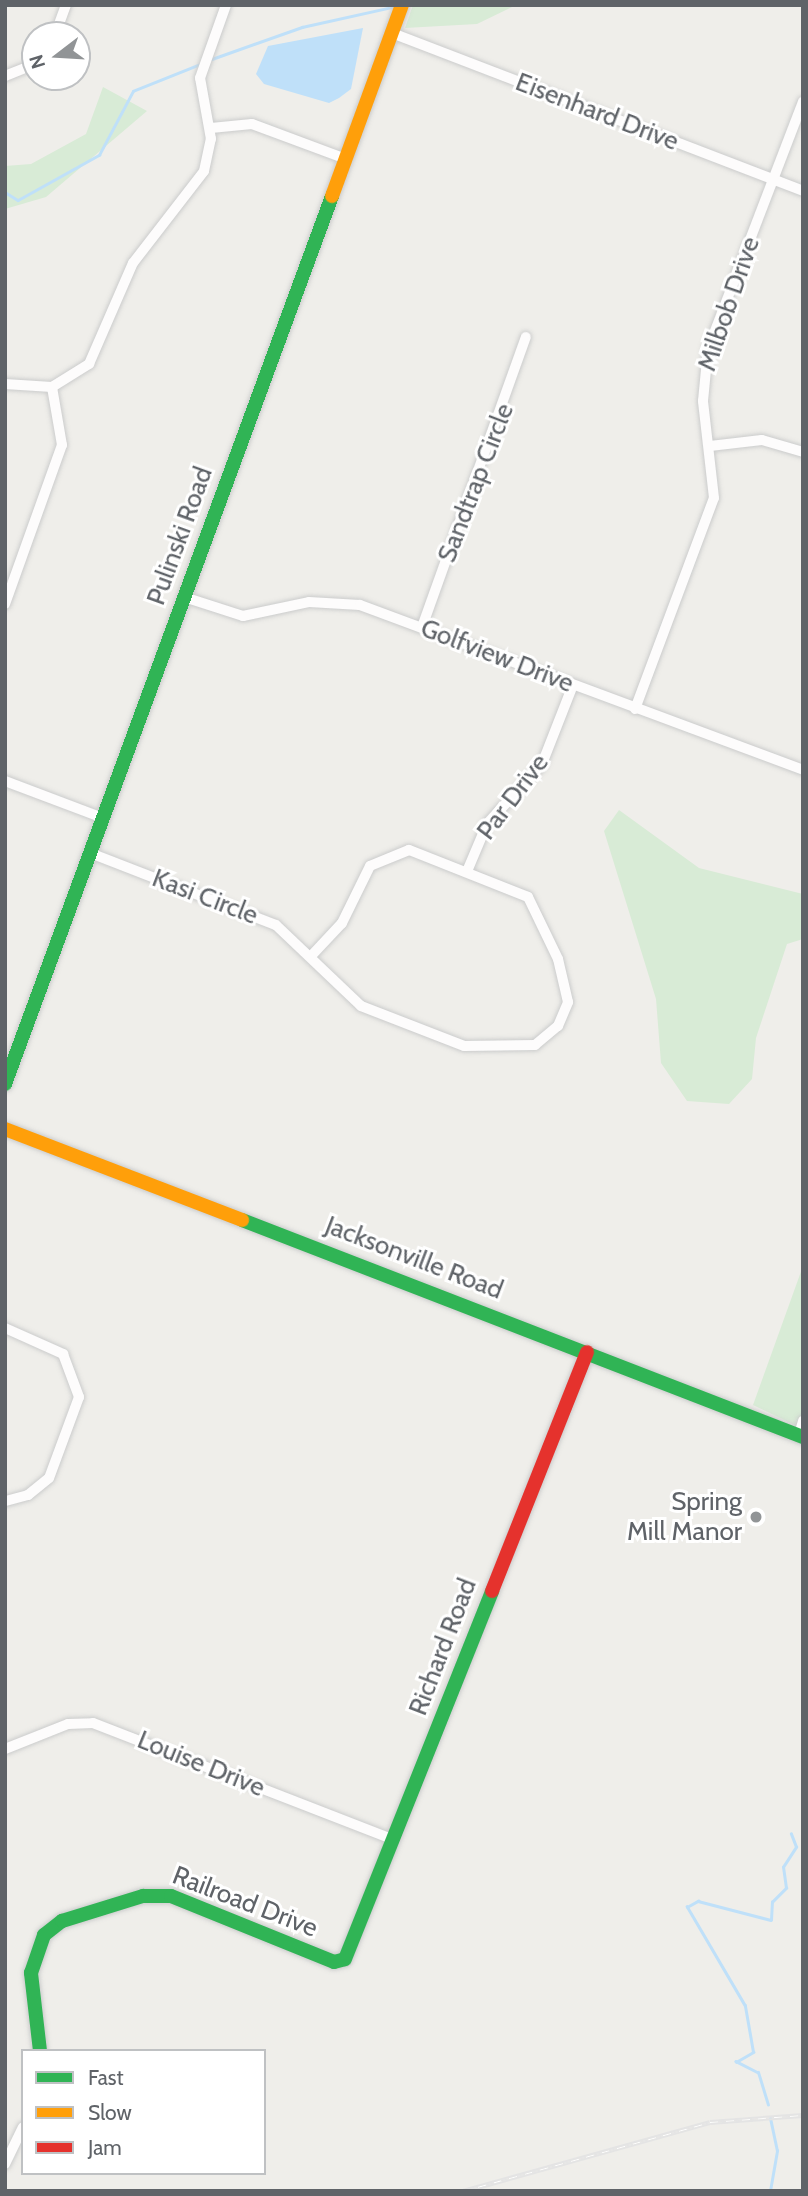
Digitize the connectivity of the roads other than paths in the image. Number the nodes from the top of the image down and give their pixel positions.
1 (226, 5) edge
2 (402, 5) edge
3 (392, 33) junction
4 (803, 102) edge
5 (211, 128) junction
6 (346, 159) junction
7 (773, 179) junction
8 (803, 191) edge
9 (526, 337) dead end
10 (5, 384) edge
11 (52, 387) junction
12 (710, 446) junction
13 (803, 452) edge
14 (184, 597) junction
15 (5, 604) edge
16 (422, 627) junction
17 (573, 685) junction
18 (635, 709) junction
19 (803, 770) edge
20 (5, 780) edge
21 (103, 818) junction
22 (90, 853) junction
23 (468, 869) junction
24 (311, 956) junction
25 (5, 1084) edge
26 (5, 1129) edge
27 (5, 1328) edge
28 (587, 1352) junction
29 (801, 1431) edge
30 (5, 1501) edge
31 (5, 1749) edge
32 (394, 1840) junction
33 (345, 1959) joint
34 (40, 2049) edge
35 (21, 2131) edge
36 (5, 2164) edge

1 - 5 street
2 - 3 street, Pulinski Road
3 - 6 street, Pulinski Road
3 - 7 street, Eisenhard Drive
4 - 7 street, Milbob Drive
5 - 6 street
5 - 11 street
6 - 14 street, Pulinski Road
7 - 8 street, Eisenhard Drive
7 - 12 street, Milbob Drive
9 - 16 street, Sandtrap Circle
10 - 11 street
11 - 15 street
12 - 13 street
12 - 18 street, Milbob Drive
14 - 16 street, Golfview Drive
14 - 21 street, Pulinski Road
16 - 17 street, Golfview Drive
17 - 18 street, Golfview Drive
17 - 23 street, Par Drive
18 - 19 street, Golfview Drive
20 - 21 street
21 - 22 street, Pulinski Road
22 - 24 street, Kasi Circle
22 - 25 street, Pulinski Road
23 - 24 street, Kasi Circle
23 - 24 street, Kasi Circle
26 - 28 street, Jacksonville Road
27 - 30 street
28 - 29 street, Jacksonville Road
28 - 32 street, Richard Road
31 - 32 street, Louise Drive
32 - 33 street, Richard Road
33 - 34 street, Railroad Drive
35 - 36 street

